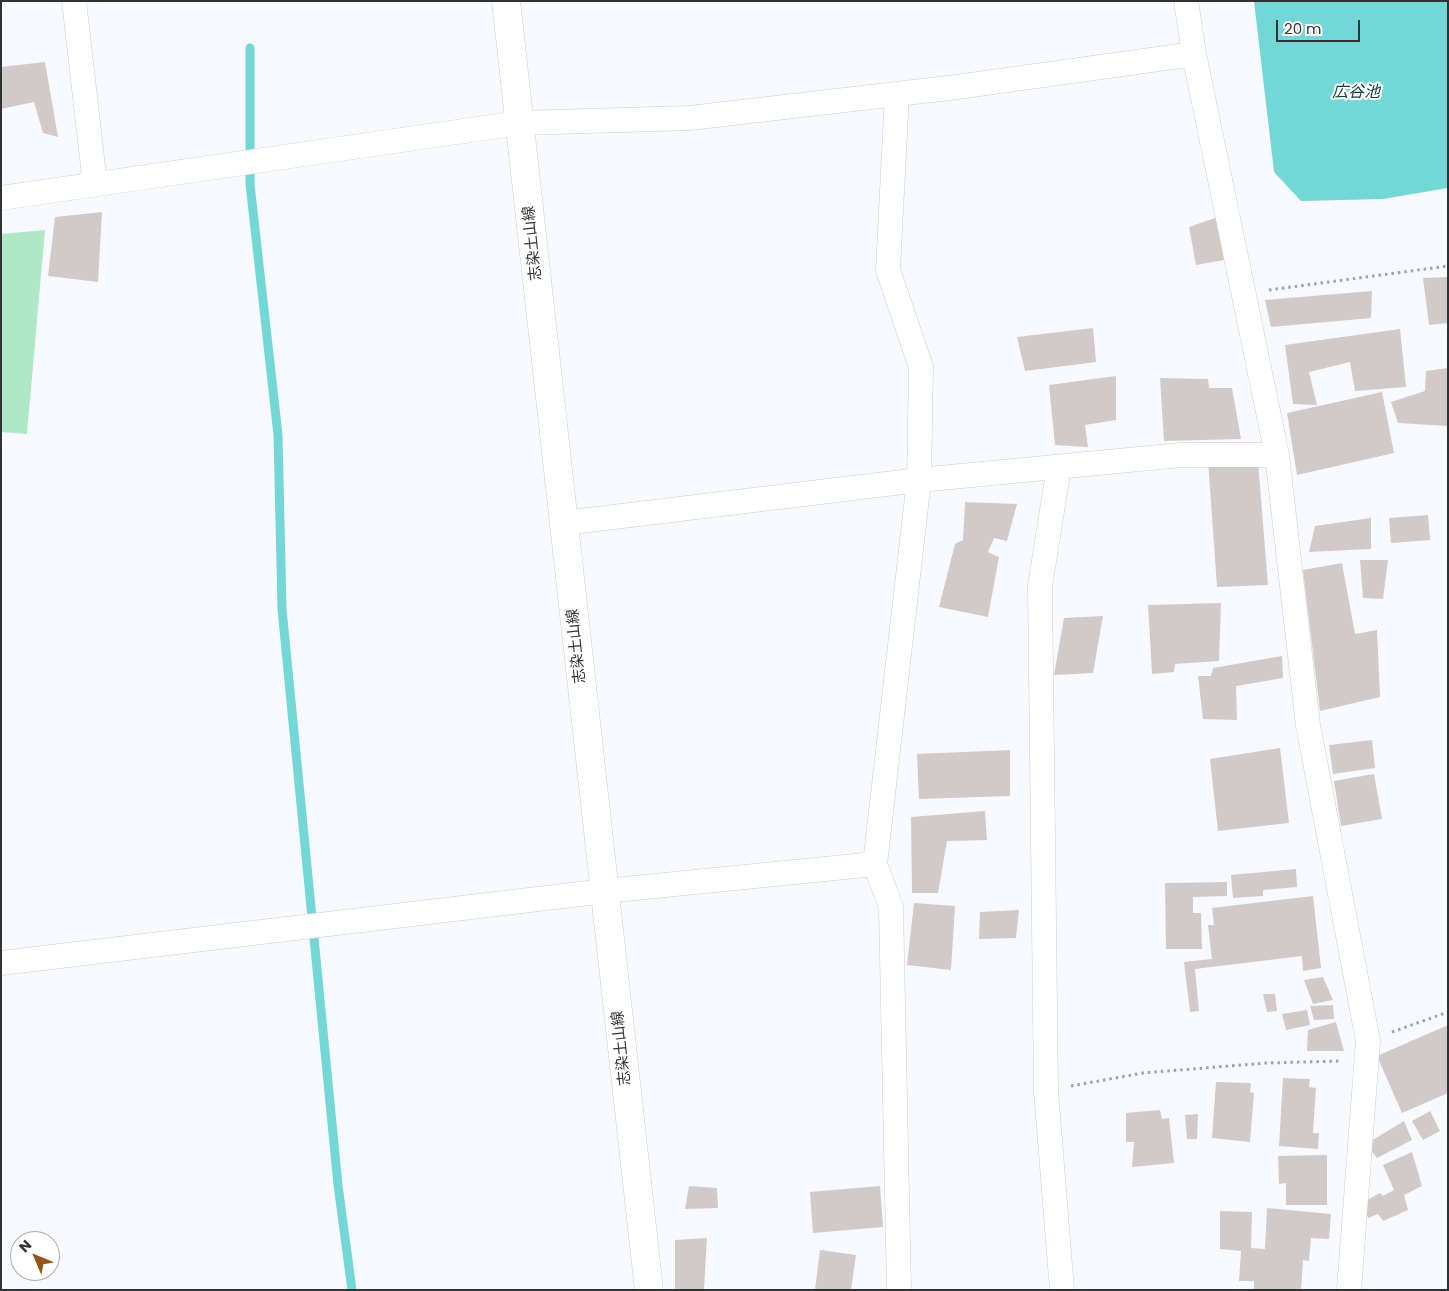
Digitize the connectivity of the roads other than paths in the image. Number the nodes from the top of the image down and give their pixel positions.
1 (74, 1) edge
2 (506, 1) edge
3 (1186, 1) edge
4 (1194, 54) junction
5 (897, 94) junction
6 (519, 123) junction
7 (94, 184) junction
8 (1, 198) edge
9 (1277, 455) junction
10 (1059, 467) junction
11 (919, 480) junction
12 (564, 523) junction
13 (875, 864) junction
14 (605, 891) junction
15 (1, 963) edge
16 (650, 1290) edge
17 (899, 1290) edge
18 (1062, 1290) edge
19 (1349, 1290) edge

1 - 7 street
2 - 6 main road, 志染土山線
3 - 4 street
4 - 5 street
4 - 9 street
5 - 6 street
5 - 11 street
6 - 7 street
6 - 12 main road, 志染土山線
7 - 8 street
9 - 10 street
9 - 19 street
10 - 11 street
10 - 18 street
11 - 12 street
11 - 13 street
12 - 14 main road, 志染土山線
13 - 14 street
13 - 17 street
14 - 15 street
14 - 16 main road, 志染土山線

